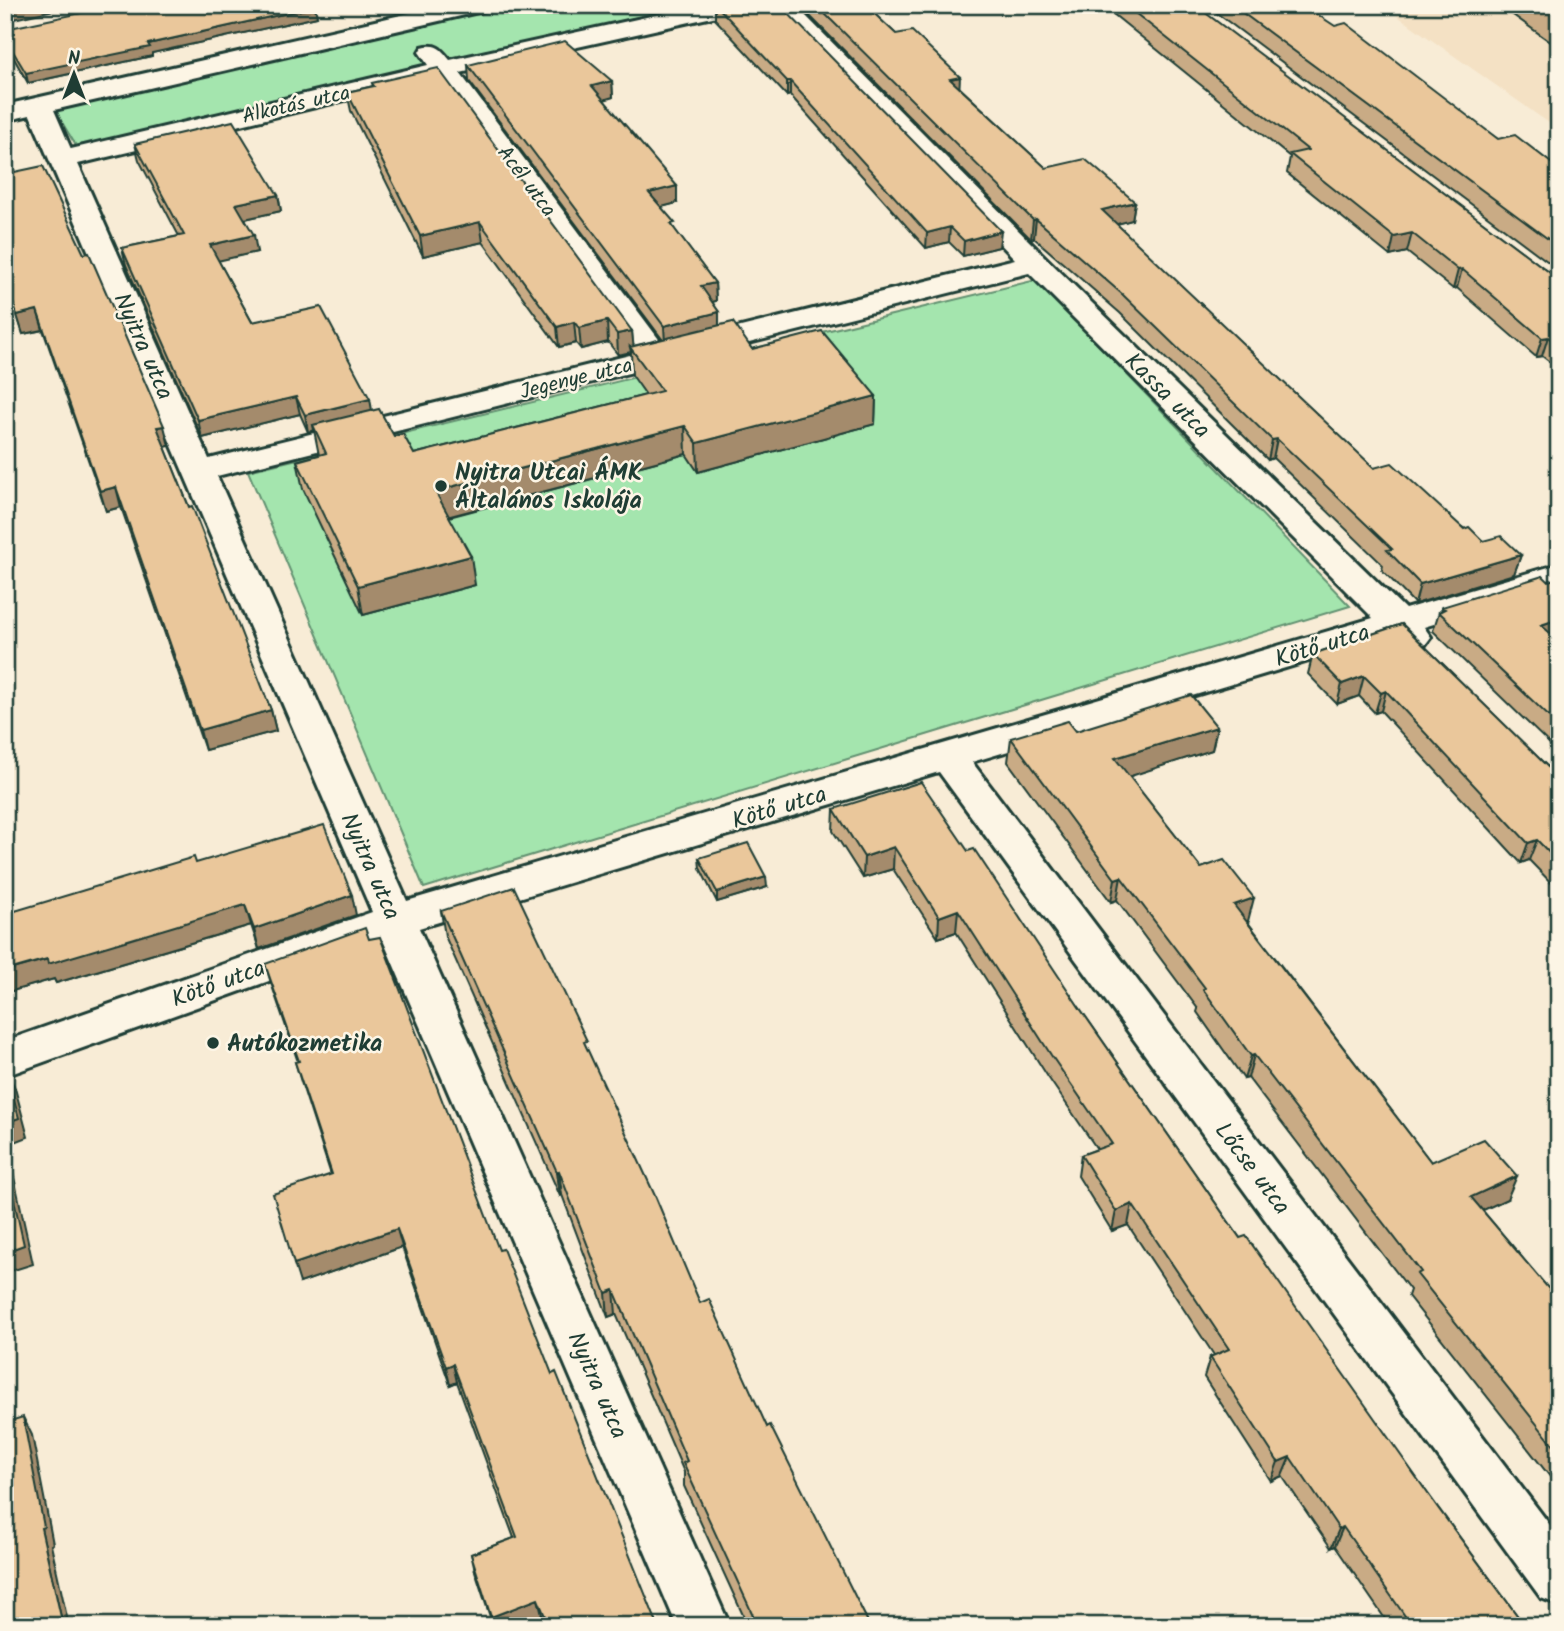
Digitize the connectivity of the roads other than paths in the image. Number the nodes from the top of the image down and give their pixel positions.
1 (478, 5) edge
2 (735, 5) edge
3 (781, 5) edge
4 (402, 13) edge
5 (444, 69) junction
6 (22, 109) edge
7 (63, 159) junction
8 (1035, 263) junction
9 (657, 357) junction
10 (199, 471) junction
11 (1559, 575) edge
12 (1398, 622) junction
13 (1436, 659) edge
14 (947, 756) junction
15 (395, 920) junction
16 (5, 1059) edge
17 (1559, 1580) edge
18 (704, 1626) edge

1 - 4 street
2 - 5 street, Alkotás utca
3 - 8 street, Kassa utca
4 - 5 street, Acél utca
4 - 6 street
5 - 7 street, Alkotás utca
5 - 9 street, Acél utca
6 - 7 street, Nyitra utca
7 - 10 street, Nyitra utca
8 - 9 street, Jegenye utca
8 - 12 street, Kassa utca
9 - 10 street, Jegenye utca
10 - 15 street, Nyitra utca
11 - 12 street, Kötő utca
12 - 13 street, Kassa utca
12 - 14 street, Kötő utca
14 - 15 street, Kötő utca
14 - 17 street, Lőcse utca
15 - 16 street, Kötő utca
15 - 18 street, Nyitra utca

